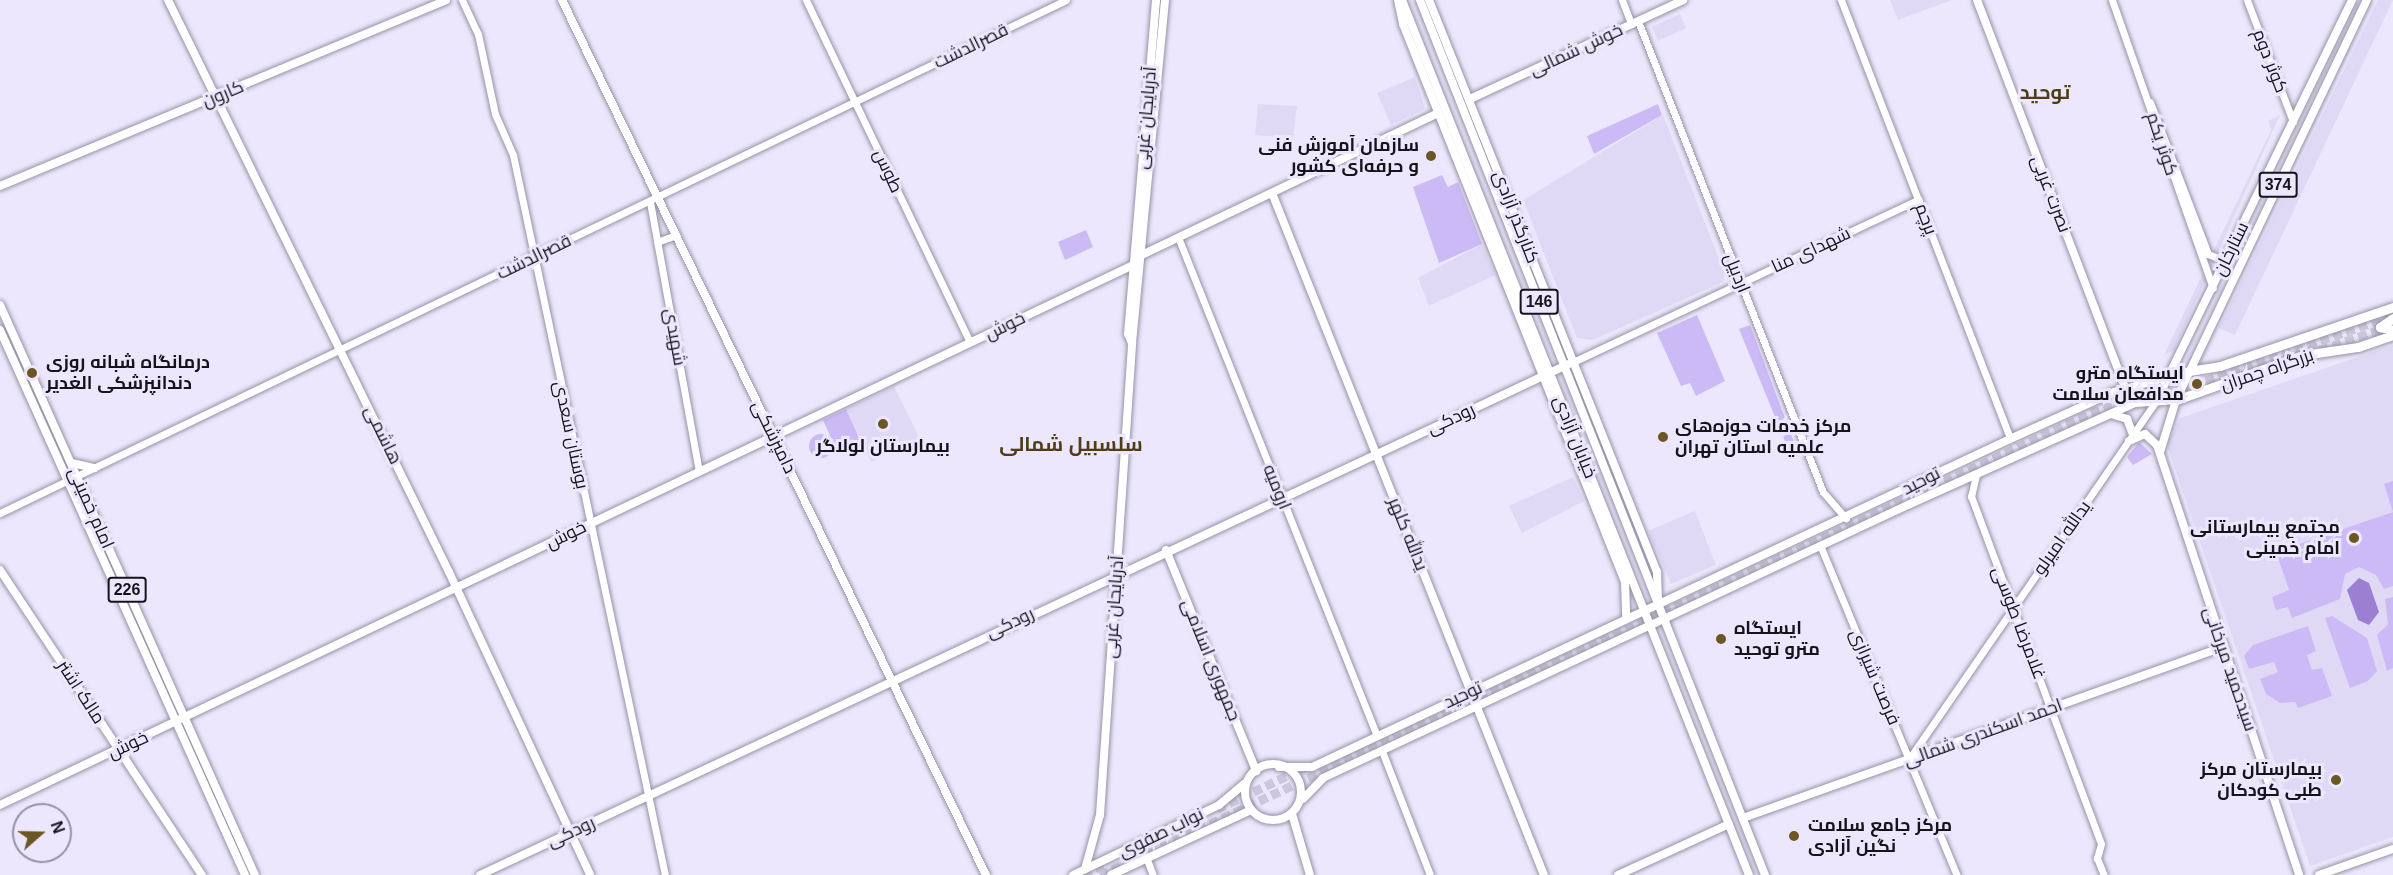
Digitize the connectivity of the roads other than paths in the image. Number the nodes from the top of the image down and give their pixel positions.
1 (168, 0) edge
2 (446, 0) edge
3 (462, 0) edge
4 (562, 0) edge
5 (806, 0) edge
6 (1066, 0) edge
7 (1156, 0) edge
8 (1165, 0) edge
9 (1400, 0) edge
10 (1420, 0) edge
11 (1429, 0) edge
12 (1622, 0) edge
13 (1683, 0) edge
14 (1841, 0) edge
15 (1977, 0) edge
16 (2112, 0) edge
17 (2247, 0) edge
18 (2352, 0) edge
19 (2367, 0) edge
20 (1051, 3) edge
21 (1634, 23) junction
22 (215, 97) junction
23 (1470, 99) junction
24 (2148, 99) junction
25 (855, 102) junction
26 (1438, 113) junction
27 (2293, 122) junction
28 (0, 186) edge
29 (1272, 192) junction
30 (1919, 199) junction
31 (654, 200) junction
32 (676, 235) junction
33 (1178, 237) junction
34 (657, 242) junction
35 (1144, 254) junction
36 (534, 257) junction
37 (2226, 261) junction
38 (1133, 264) junction
39 (2220, 272) junction
40 (2233, 279) junction
41 (1741, 283) junction
42 (2212, 288) junction
43 (0, 305) edge
44 (2393, 307) edge
45 (2393, 318) edge
46 (0, 330) edge
47 (2393, 330) edge
48 (2393, 335) edge
49 (969, 342) junction
50 (1132, 343) junction
51 (341, 349) junction
52 (1573, 362) junction
53 (1564, 366) junction
54 (2189, 371) junction
55 (1546, 375) junction
56 (2170, 376) junction
57 (2125, 388) junction
58 (2176, 399) junction
59 (2157, 400) junction
60 (2131, 404) junction
61 (2108, 415) junction
62 (773, 436) junction
63 (2131, 438) junction
64 (2010, 439) junction
65 (1376, 453) junction
66 (70, 462) junction
67 (2160, 462) junction
68 (94, 468) junction
69 (699, 471) junction
70 (1978, 472) junction
71 (77, 476) junction
72 (68, 481) junction
73 (1281, 497) junction
74 (0, 513) edge
75 (1846, 518) junction
76 (589, 524) junction
77 (1814, 532) junction
78 (1820, 545) junction
79 (1166, 550) junction
80 (0, 570) edge
81 (1117, 573) junction
82 (1625, 582) junction
83 (457, 587) junction
84 (1658, 604) junction
85 (2013, 607) junction
86 (1644, 610) junction
87 (1664, 617) junction
88 (1626, 618) junction
89 (1650, 624) junction
90 (2223, 647) junction
91 (891, 680) junction
92 (1471, 692) junction
93 (1476, 706) junction
94 (2052, 708) junction
95 (184, 717) junction
96 (176, 722) junction
97 (1377, 736) junction
98 (1924, 736) junction
99 (119, 749) junction
100 (1935, 750) junction
101 (1382, 751) junction
102 (1909, 759) junction
103 (1888, 766) junction
104 (1279, 767) junction
105 (1256, 771) junction
106 (1914, 772) junction
107 (1244, 784) junction
108 (646, 796) junction
109 (1303, 799) junction
110 (0, 805) edge
111 (1251, 810) junction
112 (1292, 814) junction
113 (1743, 818) junction
114 (1729, 824) junction
115 (227, 825) junction
116 (570, 832) junction
117 (1159, 833) junction
118 (1165, 849) junction
119 (2393, 849) edge
120 (1146, 858) junction
121 (1085, 869) junction
122 (201, 875) edge
123 (245, 875) edge
124 (255, 875) edge
125 (480, 875) edge
126 (590, 875) edge
127 (665, 875) edge
128 (986, 875) edge
129 (1073, 875) edge
130 (1111, 875) tunnel mouth
131 (1153, 875) edge
132 (1310, 875) edge
133 (1430, 875) edge
134 (1544, 875) edge
135 (1618, 875) edge
136 (1749, 875) edge
137 (1765, 875) edge
138 (1957, 875) edge
139 (2104, 875) edge
140 (2300, 875) edge
141 (2319, 875) edge

1 - 22 main road, هاشمی
2 - 22 main road, کارون
3 - 36 street, بوستان سعدی
4 - 31 main road, دامپزشکی
5 - 25 street, طوس
6 - 20 street, قصرالدشت
7 - 38 main road, آذربایجان غربی
8 - 35 main road, آذربایجان غربی
9 - 26 main road, کنارگذر آزادی
9 - 55 main road, خیابان آزادی / 146
10 - 53 main road, خیابان آزادی / 146
11 - 23 main road, کنارگذر آزادی
12 - 21 street, اردبیل
13 - 21 main road, خوش شمالی
14 - 30 street, پرچم
15 - 57 main road, نصرت غربی
16 - 24 street, کوثر یکم
17 - 27 street, کوثر دوم
18 - 27 main road, ستارخان / 374
19 - 40 main road, ستارخان / 374
20 - 25 street, قصرالدشت
21 - 23 main road, خوش شمالی
21 - 41 street, اردبیل
22 - 28 main road, کارون
22 - 51 main road, هاشمی
23 - 52 main road, کنارگذر آزادی
24 - 37 street
24 - 42 street, کوثر یکم
25 - 31 street, قصرالدشت
25 - 49 street, طوس
26 - 29 main road
26 - 55 main road, کنارگذر آزادی
27 - 37 main road, ستارخان / 374
29 - 33 main road
29 - 65 main road, یدالله کلهر
30 - 41 street, شهدای منا
30 - 64 street, پرچم
31 - 32 main road, دامپزشکی
31 - 34 street, شهیدی
31 - 36 street, قصرالدشت
32 - 34 street
32 - 62 main road, دامپزشکی
33 - 35 main road
33 - 73 street, ارومیه
34 - 69 street, شهیدی
35 - 50 main road, آذربایجان غربی
36 - 51 street, قصرالدشت
36 - 76 street, بوستان سعدی
37 - 39 main road, ستارخان / 374
38 - 49 main road, خوش
38 - 50 main road, آذربایجان غربی
39 - 40 main road
39 - 42 main road, ستارخان / 374
40 - 54 main road, ستارخان / 374
41 - 52 street, شهدای منا
41 - 75 street, اردبیل
42 - 56 main road, ستارخان / 374
43 - 66 main road, امام خمینی / 226
44 - 54 highway, بزرگراه چمران
45 - 47 highway
46 - 72 main road, امام خمینی / 226
48 - 58 highway, بزرگراه چمران
49 - 62 main road, خوش
50 - 81 main road, آذربایجان غربی
51 - 68 street, قصرالدشت
51 - 83 main road, هاشمی
52 - 53 main road, رودکی
52 - 84 main road, کنارگذر آزادی
53 - 55 main road, رودکی
53 - 84 main road, خیابان آزادی / 146
54 - 56 main road, توحید
54 - 58 main road, ستارخان / 374
55 - 65 main road, رودکی
55 - 82 main road, کنارگذر آزادی
55 - 86 main road, خیابان آزادی / 146
56 - 57 main road, توحید
56 - 59 main road, ستارخان / 374
57 - 60 main road
57 - 64 main road, توحید
58 - 59 main road, توحید
58 - 67 main road
59 - 60 main road, توحید
59 - 63 street, یدالله امیرلو
60 - 61 main road, توحید
61 - 63 main road
61 - 70 main road, توحید
62 - 69 main road, خوش
62 - 91 main road, دامپزشکی
63 - 67 main road, سیدحمید میرخانی
63 - 85 street, یدالله امیرلو
64 - 75 main road, توحید
65 - 73 main road, رودکی
65 - 92 main road, یدالله کلهر
66 - 68 main road
66 - 71 main road, امام خمینی / 226
67 - 90 main road, سیدحمید میرخانی
68 - 71 street, قصرالدشت
69 - 76 main road, خوش
70 - 78 main road, توحید
70 - 85 street, غلامرضا طوسی
71 - 72 street, قصرالدشت
71 - 95 main road, امام خمینی / 226
72 - 74 street, قصرالدشت
72 - 96 main road, امام خمینی / 226
73 - 79 main road, رودکی
73 - 97 street, ارومیه
75 - 77 main road, توحید
76 - 83 main road, خوش
76 - 108 street, بوستان سعدی
77 - 78 main road
77 - 84 main road, توحید
78 - 87 main road, توحید
78 - 102 street, فرصت شیرازی
79 - 81 main road, رودکی
79 - 105 main road, جمهوری اسلامی
80 - 99 main road, مالک اشتر
81 - 91 main road, رودکی
81 - 121 main road, آذربایجان غربی
82 - 86 main road
82 - 88 main road
83 - 95 main road, خوش
83 - 116 main road, هاشمی
84 - 86 main road, توحید
84 - 87 main road, خیابان آزادی / 146
85 - 94 street, غلامرضا طوسی
85 - 98 street, یدالله امیرلو
86 - 88 main road, توحید
86 - 89 main road, خیابان آزادی / 146
87 - 89 main road, توحید
87 - 113 main road, خیابان آزادی / 146
88 - 92 main road, توحید
89 - 93 main road, توحید
89 - 114 main road, خیابان آزادی / 146
90 - 94 main road, احمد اسکندری شمالی
90 - 140 main road, سیدحمید میرخانی
91 - 108 main road, رودکی
91 - 128 main road, دامپزشکی
92 - 93 main road, یدالله کلهر
92 - 97 main road, توحید
93 - 101 main road, توحید
93 - 134 main road, یدالله کلهر
94 - 100 main road, احمد اسکندری شمالی
94 - 139 street, غلامرضا طوسی
95 - 96 main road, خوش
95 - 115 main road, امام خمینی / 226
96 - 99 main road, خوش
96 - 115 main road, امام خمینی / 226
97 - 104 main road, توحید
98 - 100 street
98 - 102 street, یدالله امیرلو
99 - 110 main road, خوش
99 - 122 main road, مالک اشتر
100 - 102 main road, احمد اسکندری شمالی
101 - 109 main road, توحید
101 - 133 street
102 - 103 main road, احمد اسکندری شمالی
102 - 106 street, فرصت شیرازی
103 - 106 street
103 - 113 main road, احمد اسکندری شمالی
104 - 105 main road
104 - 109 main road
105 - 107 main road
106 - 138 street, فرصت شیرازی
107 - 111 main road
107 - 117 main road, نواب صفوی
108 - 116 main road, رودکی
108 - 127 street, بوستان سعدی
109 - 112 main road
111 - 112 main road
111 - 118 main road, نواب صفوی
112 - 132 main road
113 - 114 main road
113 - 137 main road, خیابان آزادی / 146
114 - 135 main road
114 - 136 main road, خیابان آزادی / 146
115 - 123 main road, امام خمینی / 226
115 - 124 main road, امام خمینی / 226
116 - 125 main road, رودکی
116 - 126 main road, هاشمی
117 - 118 main road
117 - 121 main road, نواب صفوی
118 - 120 main road, نواب صفوی
119 - 141 main road
120 - 130 main road, نواب صفوی
120 - 131 street
121 - 129 main road, نواب صفوی

